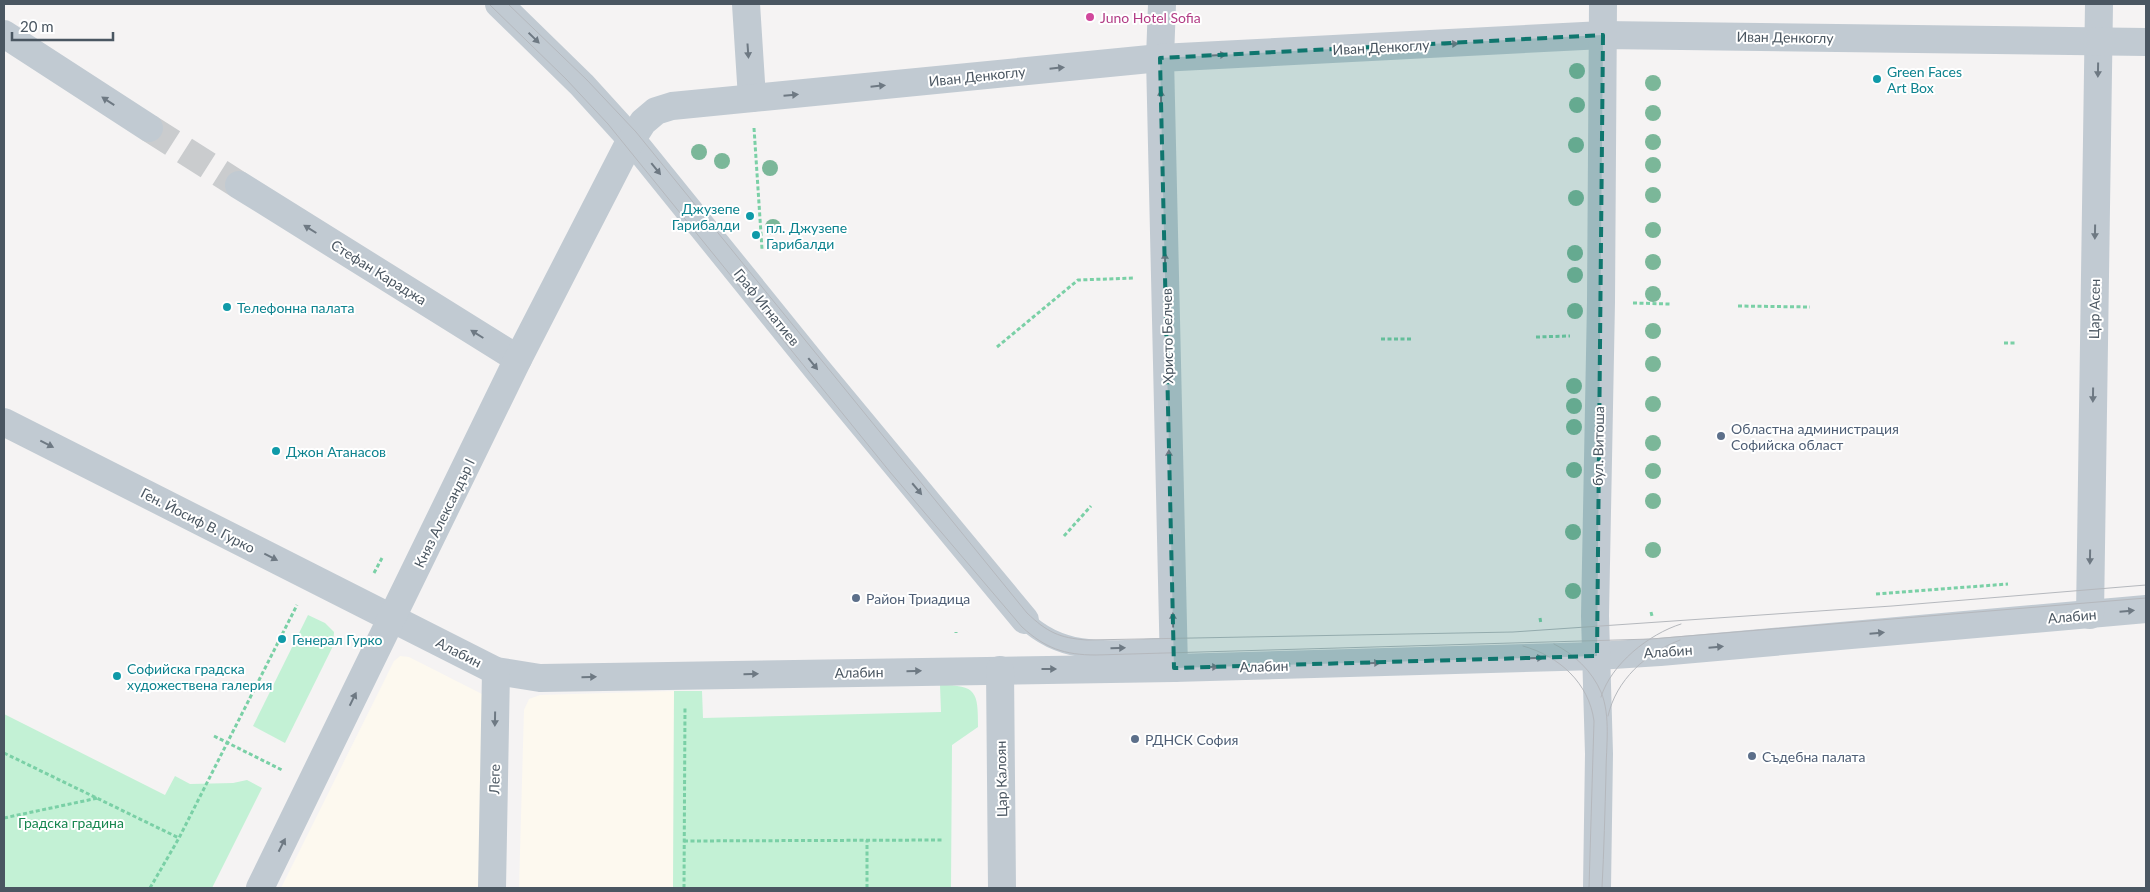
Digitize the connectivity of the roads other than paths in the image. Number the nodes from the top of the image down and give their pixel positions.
1 (498, 4) edge
2 (746, 4) edge
3 (1162, 4) edge
4 (1603, 4) edge
5 (2099, 4) edge
6 (4, 34) edge
7 (1603, 35) junction
8 (2099, 41) junction
9 (2146, 42) edge
10 (1160, 58) junction
11 (752, 98) junction
12 (149, 128) tunnel mouth
13 (632, 140) junction
14 (240, 184) tunnel mouth
15 (518, 360) junction
16 (4, 422) edge
17 (2146, 610) edge
18 (2090, 615) junction
19 (392, 618) junction
20 (1025, 620) joint
21 (1597, 656) junction
22 (1174, 658) junction
23 (1000, 670) junction
24 (496, 671) junction
25 (260, 888) edge
26 (492, 888) edge
27 (1002, 888) edge
28 (1597, 888) edge

1 -> 13 street, Граф Игнатиев
2 -> 11 street
3 - 10 street, Христо Белчев
4 - 7 street, бул. Витоша
5 - 8 street, Цар Асен
12 -> 6 street
7 - 8 street, Иван Денкоглу
10 -> 7 street, Иван Денкоглу
7 - 21 street, бул. Витоша
8 - 9 street, Иван Денкоглу
8 -> 18 street, Цар Асен
11 -> 10 street, Иван Денкоглу
22 -> 10 street, Христо Белчев
11 - 13 street, Иван Денкоглу
13 - 15 street, Княз Александър I
13 -> 20 street, Граф Игнатиев
15 -> 14 street, Стефан Караджа
15 - 19 street, Княз Александър I
16 -> 19 street, Ген. Йосиф В. Гурко
18 -> 17 street, Алабин
21 -> 18 street, Алабин
19 - 24 street, Алабин
25 -> 19 street, Княз Александър I
20 -> 22 lane
22 -> 21 street, Алабин
21 - 28 street, бул. Витоша
23 -> 22 street, Алабин
24 -> 23 street, Алабин
23 - 27 street, Цар Калоян
24 -> 26 street, Леге

